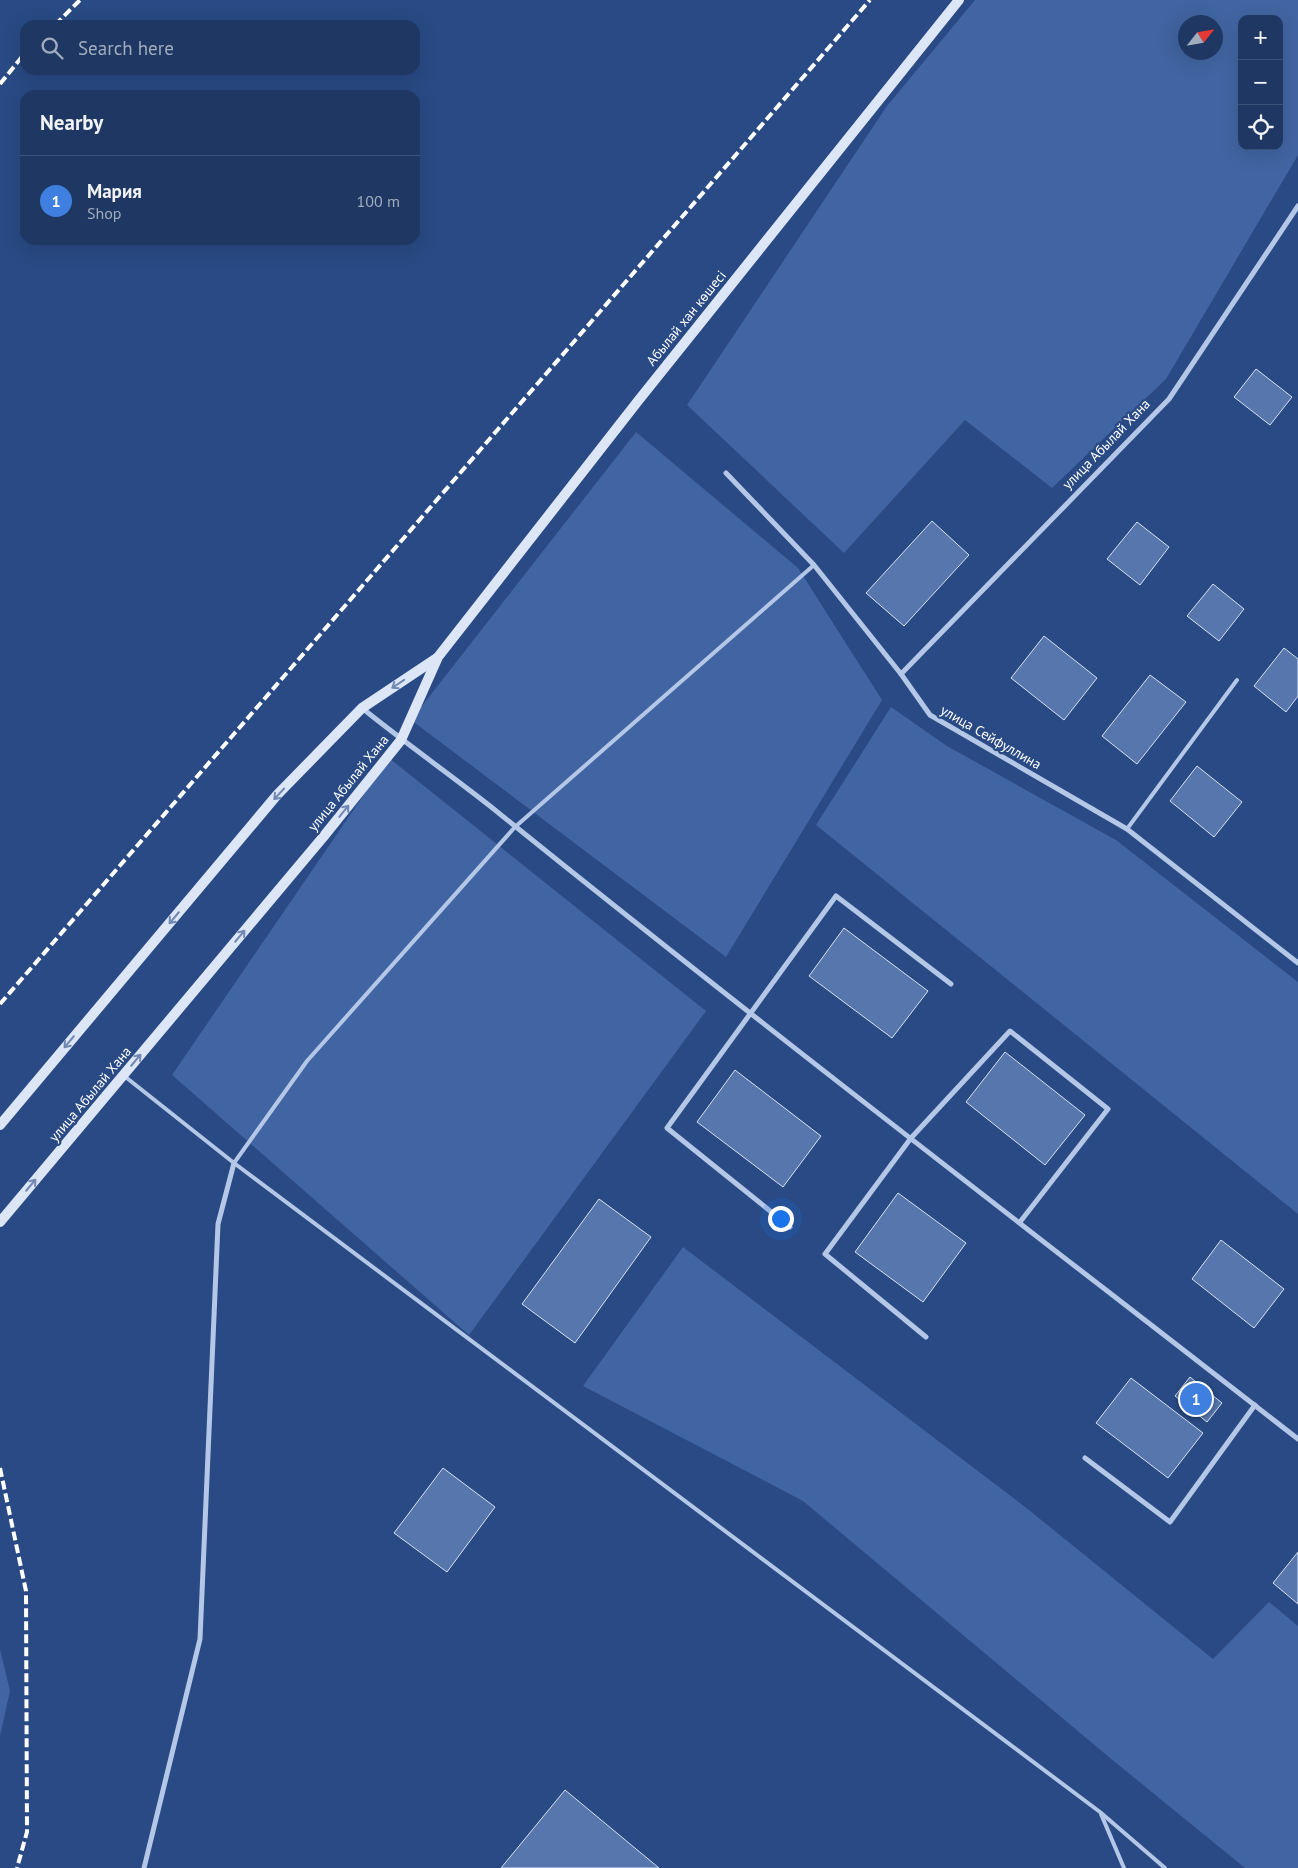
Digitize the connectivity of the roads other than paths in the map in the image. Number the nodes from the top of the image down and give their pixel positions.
1 (959, 0) edge
2 (1298, 206) edge
3 (726, 473) dead end
4 (814, 565) junction
5 (438, 657) junction
6 (900, 674) junction
7 (1237, 680) dead end
8 (362, 708) junction
9 (401, 740) junction
10 (515, 828) junction
11 (1127, 829) junction
12 (1298, 963) edge
13 (951, 984) dead end
14 (751, 1014) junction
15 (123, 1075) junction
16 (0, 1125) edge
17 (911, 1138) junction
18 (234, 1163) junction
19 (0, 1222) edge
20 (1020, 1222) junction
21 (790, 1227) dead end
22 (926, 1337) dead end
23 (1255, 1405) junction
24 (1298, 1439) edge
25 (1085, 1458) dead end
26 (1100, 1812) junction
27 (144, 1868) edge
28 (1124, 1868) edge
29 (1165, 1868) edge

1 - 5 main road, Абылай хан көшесі
2 - 6 street, улица Абылай Хана
3 - 4 street, улица Сейфуллина
4 - 6 street, улица Сейфуллина
4 - 10 lane
5 -> 8 main road
5 - 9 main road, улица Абылай Хана
6 - 11 street, улица Сейфуллина
7 - 11 lane
8 - 9 street
8 -> 16 main road
9 - 10 street
15 -> 9 main road, улица Абылай Хана
10 - 14 street
10 - 18 lane
11 - 12 street, улица Сейфуллина
13 - 14 street
14 - 17 street
14 - 21 street
15 - 18 lane
19 -> 15 main road, улица Абылай Хана
17 - 20 street
17 - 20 street
17 - 22 street
18 - 26 lane
18 - 27 street
20 - 23 street
23 - 24 street
23 - 25 street
26 - 28 lane
26 - 29 lane

